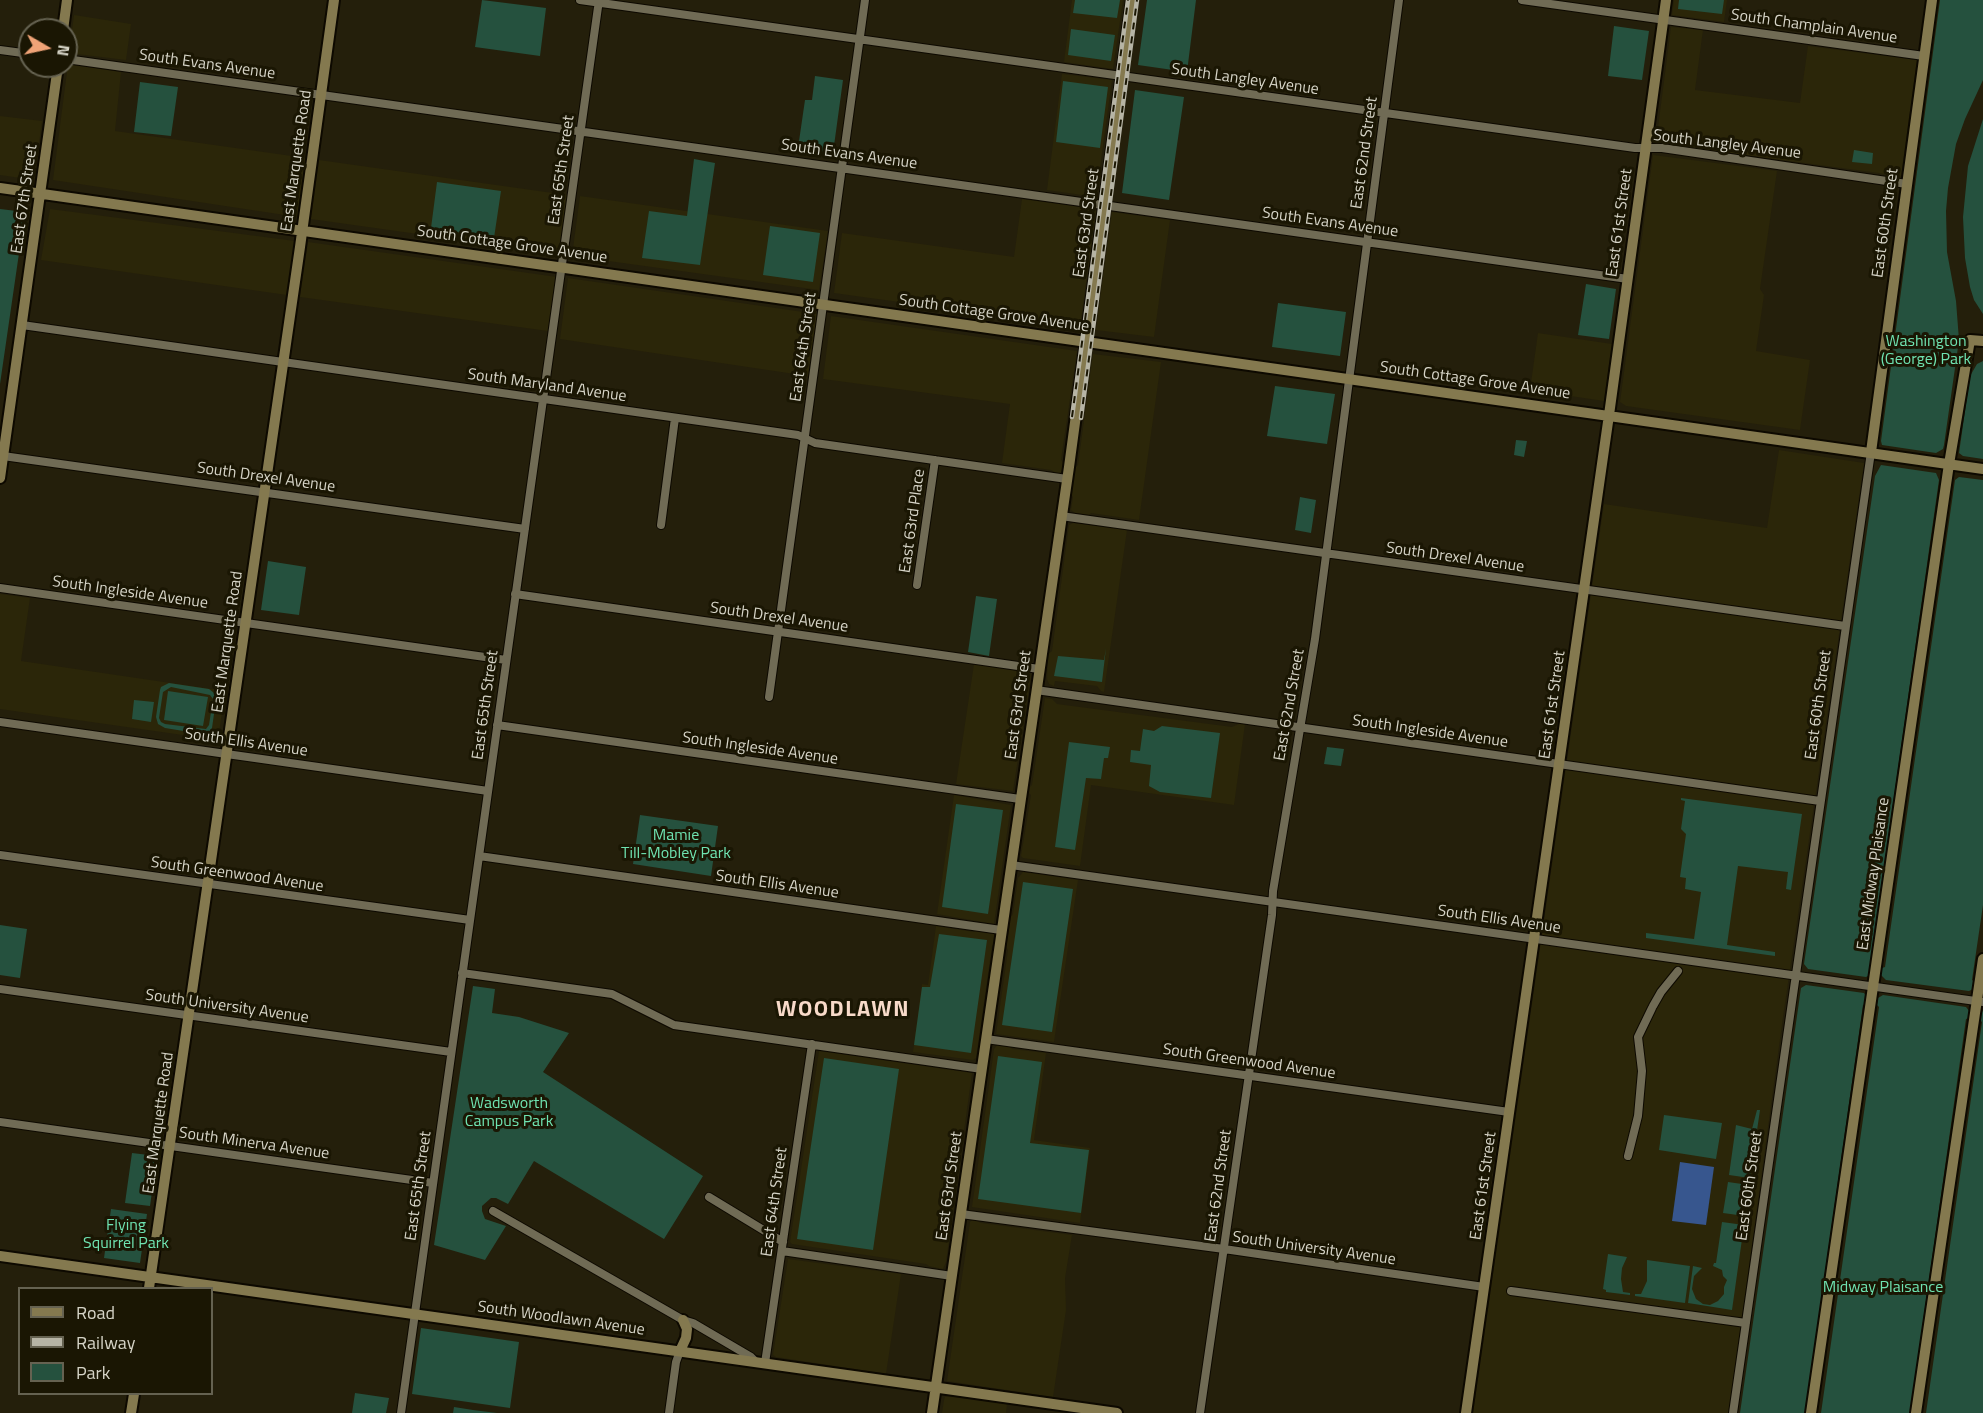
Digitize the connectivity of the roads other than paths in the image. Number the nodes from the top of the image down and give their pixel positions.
1 (67, 0) edge
2 (334, 0) edge
3 (580, 0) edge
4 (865, 0) edge
5 (1132, 0) edge
6 (1399, 0) edge
7 (1521, 0) edge
8 (1666, 0) edge
9 (1932, 0) edge
10 (599, 1) edge
11 (65, 18) edge
12 (1663, 20) junction
13 (860, 39) junction
14 (0, 50) edge
15 (18, 52) edge
16 (1924, 56) junction
17 (78, 61) edge
18 (1122, 76) junction
19 (56, 78) edge
20 (321, 95) junction
21 (1384, 113) junction
22 (581, 131) junction
23 (1646, 148) junction
24 (842, 168) junction
25 (1907, 184) junction
26 (0, 188) edge
27 (41, 194) junction
28 (1104, 204) junction
29 (303, 230) junction
30 (1367, 242) junction
31 (562, 267) junction
32 (1628, 279) junction
33 (824, 304) junction
34 (22, 325) junction
35 (1983, 341) edge
36 (1086, 342) junction
37 (284, 362) junction
38 (1348, 379) junction
39 (543, 399) junction
40 (1609, 415) junction
41 (675, 418) junction
42 (805, 439) junction
43 (1871, 452) junction
44 (3, 456) junction
45 (935, 460) junction
46 (1949, 464) junction
47 (1983, 469) edge
48 (0, 478) edge
49 (1067, 479) junction
50 (265, 492) junction
51 (1061, 516) junction
52 (661, 525) dead end
53 (525, 529) junction
54 (1327, 553) junction
55 (918, 585) dead end
56 (0, 588) edge
57 (1584, 589) junction
58 (515, 594) junction
59 (246, 623) junction
60 (1845, 626) junction
61 (778, 632) junction
62 (506, 660) junction
63 (1039, 669) junction
64 (1036, 690) junction
65 (769, 697) dead end
66 (0, 722) edge
67 (497, 725) junction
68 (1301, 728) junction
69 (227, 754) junction
70 (1559, 764) junction
71 (488, 791) junction
72 (1020, 799) junction
73 (1820, 801) junction
74 (0, 855) edge
75 (478, 856) junction
76 (1011, 865) junction
77 (208, 884) junction
78 (1272, 902) junction
79 (470, 920) junction
80 (1001, 930) junction
81 (1534, 939) junction
82 (1983, 959) edge
83 (1678, 971) dead end
84 (462, 973) junction
85 (1795, 975) junction
86 (1874, 986) junction
87 (0, 989) edge
88 (1980, 1001) edge
89 (189, 1016) junction
90 (986, 1039) junction
91 (812, 1044) junction
92 (451, 1052) junction
93 (982, 1069) junction
94 (1249, 1075) junction
95 (1509, 1112) junction
96 (0, 1122) edge
97 (171, 1146) junction
98 (1628, 1156) dead end
99 (433, 1183) junction
100 (710, 1197) dead end
101 (493, 1211) dead end
102 (961, 1214) junction
103 (783, 1246) junction
104 (1224, 1249) junction
105 (0, 1256) edge
106 (952, 1276) junction
107 (150, 1283) edge
108 (184, 1287) edge
109 (1484, 1287) junction
110 (213, 1290) edge
111 (1511, 1291) dead end
112 (414, 1314) junction
113 (683, 1320) junction
114 (1746, 1323) junction
115 (680, 1351) junction
116 (761, 1363) junction
117 (936, 1387) junction
118 (134, 1395) edge
119 (131, 1413) edge
120 (401, 1413) edge
121 (669, 1413) edge
122 (932, 1413) edge
123 (1117, 1413) edge
124 (1200, 1413) edge
125 (1466, 1413) edge
126 (1733, 1413) edge
127 (1811, 1413) edge
128 (1916, 1413) edge

1 - 11 street
2 - 20 street, East Marquette Road
3 - 10 street, South Langley Avenue
4 - 13 street, East 64th Street
5 - 18 street, East 63rd Street
6 - 21 street, East 62nd Street
7 - 12 street, South Champlain Avenue
8 - 12 street, East 61st Street
9 - 16 street, East 60th Street
10 - 13 street, South Langley Avenue
10 - 22 street, East 65th Street
12 - 16 street, South Champlain Avenue
12 - 23 street, East 61st Street
13 - 18 street, South Langley Avenue
13 - 24 street, East 64th Street
14 - 15 street
16 - 25 street, East 60th Street
17 - 20 street, South Evans Avenue
18 - 21 street, South Langley Avenue
18 - 28 street, East 63rd Street
19 - 27 street, East 67th Street
20 - 22 street, South Evans Avenue
20 - 29 street, East Marquette Road
21 - 23 street, South Langley Avenue
21 - 30 street, East 62nd Street
22 - 24 street, South Evans Avenue
22 - 31 street, East 65th Street
23 - 25 street, South Langley Avenue
23 - 32 street, East 61st Street
24 - 28 street, South Evans Avenue
24 - 33 street, East 64th Street
25 - 43 street, East 60th Street
26 - 27 street, South Cottage Grove Avenue
27 - 29 street, South Cottage Grove Avenue
27 - 34 street, East 67th Street
28 - 30 street, South Evans Avenue
28 - 36 street, East 63rd Street
29 - 31 street, South Cottage Grove Avenue
29 - 37 street, East Marquette Road
30 - 32 street, South Evans Avenue
30 - 38 street, East 62nd Street
31 - 33 street, South Cottage Grove Avenue
31 - 39 street, East 65th Street
32 - 40 street, East 61st Street
33 - 36 street, South Cottage Grove Avenue
33 - 42 street, East 64th Street
34 - 37 street, South Maryland Avenue
34 - 44 street, East 67th Street
35 - 46 street, East Midway Plaisance
36 - 38 street, South Cottage Grove Avenue
36 - 49 street, East 63rd Street
37 - 39 street, South Maryland Avenue
37 - 50 street, East Marquette Road
38 - 40 street, South Cottage Grove Avenue
38 - 54 street, East 62nd Street
39 - 41 street, South Maryland Avenue
39 - 53 street, East 65th Street
40 - 43 street, South Cottage Grove Avenue
40 - 57 street, East 61st Street
41 - 42 street, South Maryland Avenue
41 - 52 street
42 - 45 street, South Maryland Avenue
42 - 61 street, East 64th Street
43 - 46 street, South Cottage Grove Avenue
43 - 60 street, East 60th Street
44 - 48 street, East 67th Street
44 - 50 street, South Drexel Avenue
45 - 49 street, South Maryland Avenue
45 - 55 street, East 63rd Place
46 - 47 street, South Cottage Grove Avenue
46 - 86 street, East Midway Plaisance
49 - 51 street, East 63rd Street
50 - 53 street, South Drexel Avenue
50 - 59 street, East Marquette Road
51 - 54 street, South Drexel Avenue
51 - 63 street, East 63rd Street
53 - 58 street, East 65th Street
54 - 57 street, South Drexel Avenue
54 - 68 street, East 62nd Street
56 - 59 street, South Ingleside Avenue
57 - 60 street, South Drexel Avenue
57 - 70 street, East 61st Street
58 - 61 street, South Drexel Avenue
58 - 62 street, East 65th Street
59 - 62 street, South Ingleside Avenue
59 - 69 street, East Marquette Road
60 - 73 street, East 60th Street
61 - 63 street, South Drexel Avenue
61 - 65 street, East 64th Street
62 - 67 street, East 65th Street
63 - 64 street, East 63rd Street
64 - 68 street, South Ingleside Avenue
64 - 72 street, East 63rd Street
66 - 69 street, South Ellis Avenue
67 - 71 street, East 65th Street
67 - 72 street, South Ingleside Avenue
68 - 70 street, South Ingleside Avenue
68 - 78 street, East 62nd Street
69 - 71 street, South Ellis Avenue
69 - 77 street, East Marquette Road
70 - 73 street, South Ingleside Avenue
70 - 81 street, East 61st Street
71 - 75 street, East 65th Street
72 - 76 street, East 63rd Street
73 - 85 street, East 60th Street
74 - 77 street, South Greenwood Avenue
75 - 79 street, East 65th Street
75 - 80 street, South Ellis Avenue
76 - 78 street, South Ellis Avenue
76 - 80 street, East 63rd Street
77 - 79 street, South Greenwood Avenue
77 - 89 street, East Marquette Road
78 - 81 street, South Ellis Avenue
78 - 94 street, East 62nd Street
79 - 84 street, East 65th Street
80 - 90 street, East 63rd Street
81 - 85 street, South Ellis Avenue
81 - 95 street, East 61st Street
82 - 88 street
83 - 98 street
84 - 91 street
84 - 92 street, East 65th Street
85 - 86 street, South Ellis Avenue
85 - 114 street, East 60th Street
86 - 88 street, South Ellis Avenue
86 - 127 street, East Midway Plaisance
87 - 89 street, South University Avenue
88 - 128 street
89 - 92 street, South University Avenue
89 - 97 street, East Marquette Road
90 - 93 street, East 63rd Street
90 - 94 street, South Greenwood Avenue
91 - 93 street
91 - 103 street, East 64th Street
92 - 99 street, East 65th Street
93 - 102 street, East 63rd Street
94 - 95 street, South Greenwood Avenue
94 - 104 street, East 62nd Street
95 - 109 street, East 61st Street
96 - 97 street, South Minerva Avenue
97 - 99 street, South Minerva Avenue
97 - 107 street, East Marquette Road
99 - 112 street, East 65th Street
100 - 103 street
101 - 113 street
102 - 104 street, South University Avenue
102 - 106 street, East 63rd Street
103 - 106 street
103 - 116 street, East 64th Street
104 - 109 street, South University Avenue
104 - 124 street, East 62nd Street
105 - 107 street, South Woodlawn Avenue
106 - 117 street, East 63rd Street
107 - 108 street, South Woodlawn Avenue
109 - 125 street, East 61st Street
110 - 112 street, South Woodlawn Avenue
111 - 114 street
112 - 115 street, South Woodlawn Avenue
112 - 120 street, East 65th Street
113 - 115 street
113 - 116 street
114 - 126 street, East 60th Street
115 - 116 street, South Woodlawn Avenue
115 - 121 street
116 - 117 street, South Woodlawn Avenue
117 - 122 street, East 63rd Street
117 - 123 street, South Woodlawn Avenue
118 - 119 street

